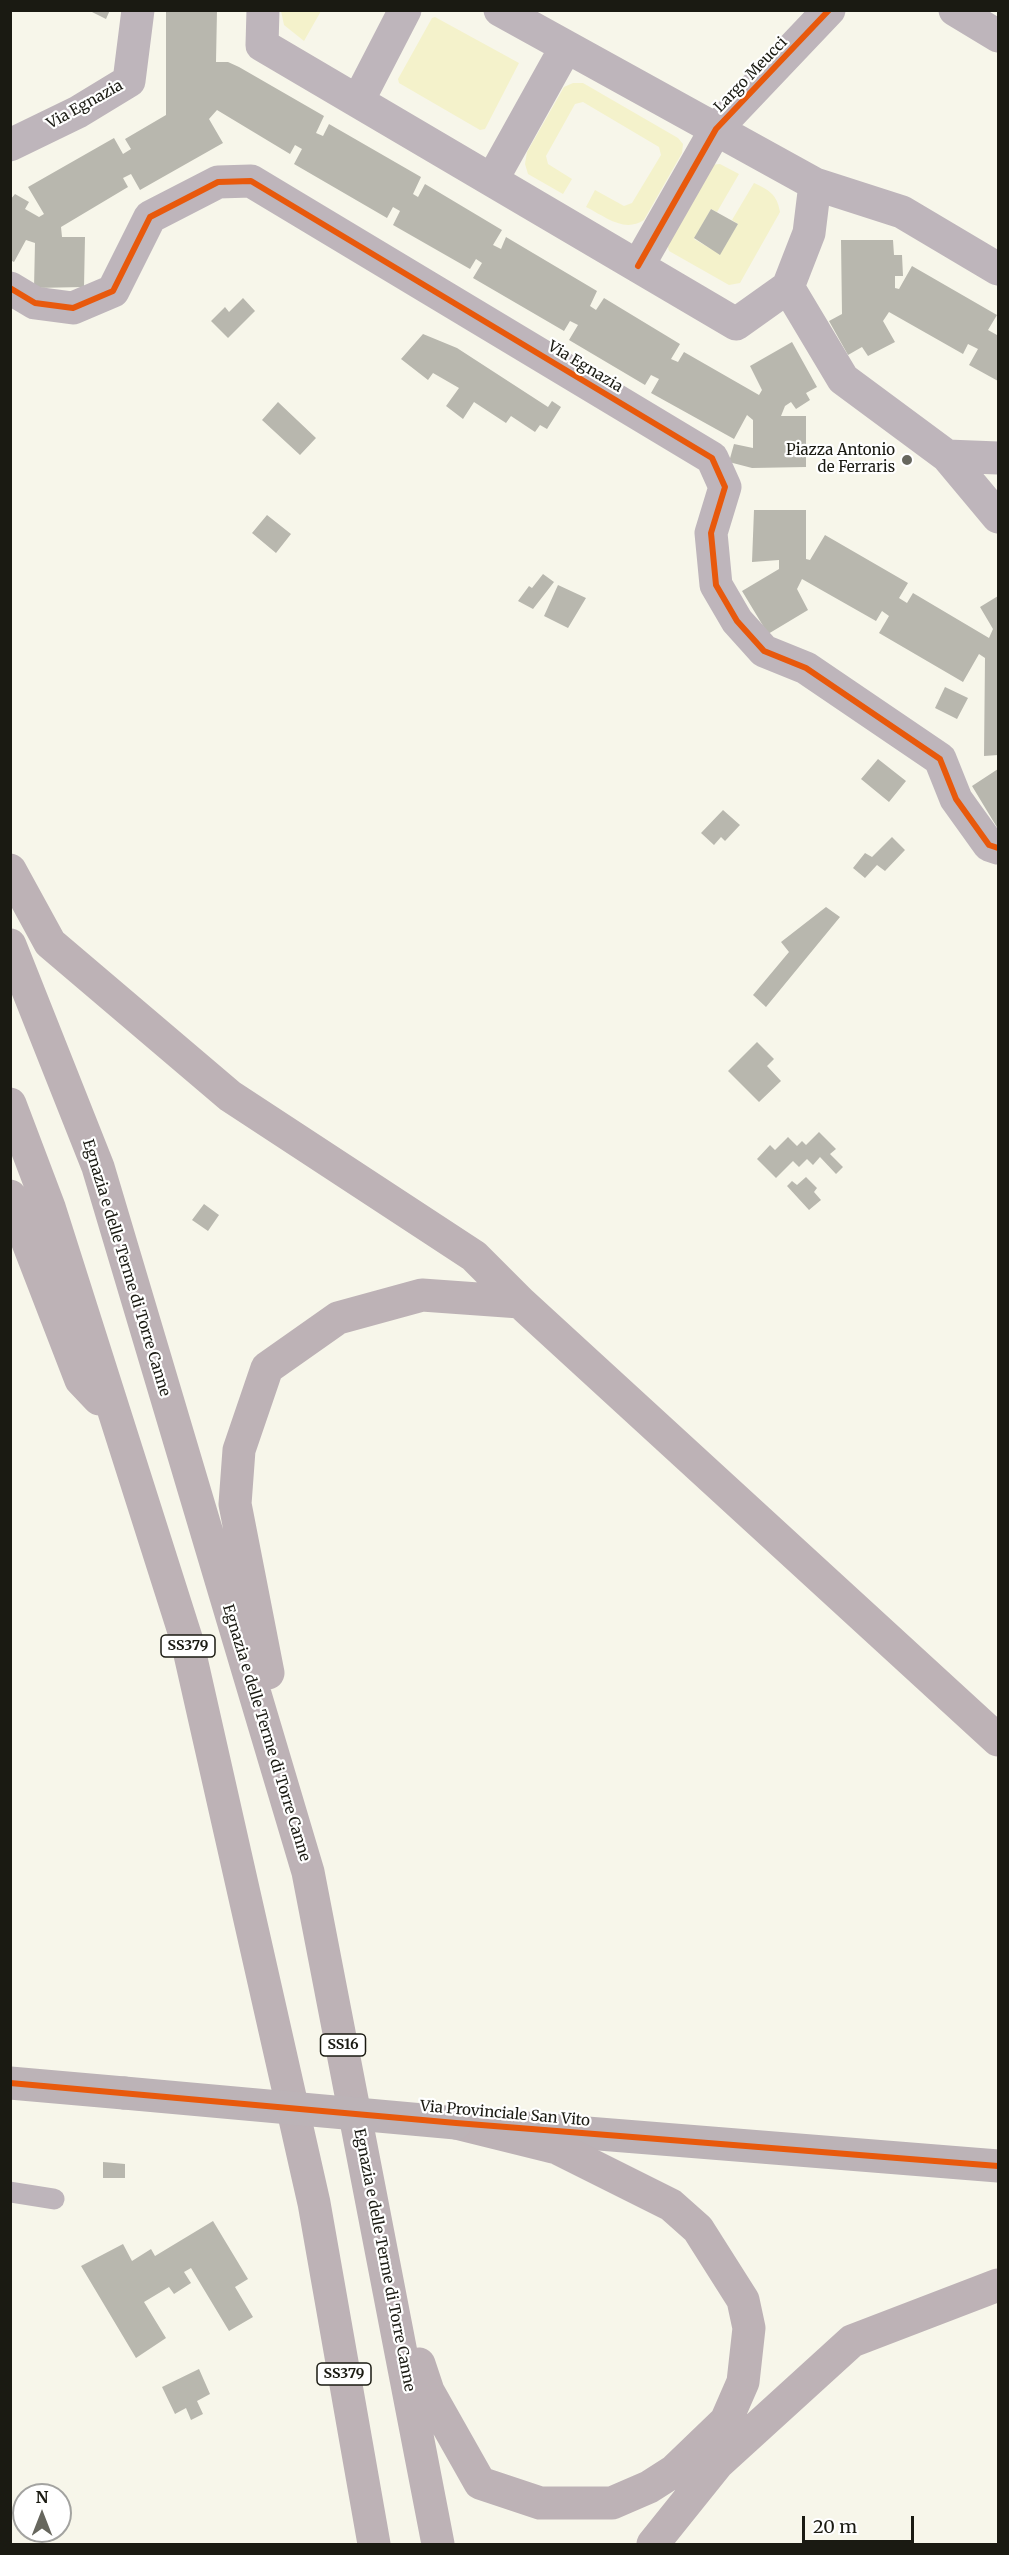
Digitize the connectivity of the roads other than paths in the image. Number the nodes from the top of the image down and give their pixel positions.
1 (138, 10) edge
2 (263, 10) edge
3 (405, 10) edge
4 (500, 10) edge
5 (829, 10) edge
6 (955, 10) edge
7 (992, 24) edge
8 (566, 47) junction
9 (358, 101) junction
10 (716, 129) junction
11 (10, 145) edge
12 (492, 180) junction
13 (814, 184) junction
14 (638, 266) junction
15 (999, 269) edge
16 (788, 287) junction
17 (10, 288) edge
18 (947, 456) junction
19 (999, 458) edge
20 (999, 517) edge
21 (999, 848) edge
22 (10, 870) edge
23 (10, 945) edge
24 (10, 1104) edge
25 (10, 1196) edge
26 (520, 1302) junction
27 (115, 1415) junction
28 (999, 1740) edge
29 (308, 1872) junction
30 (10, 2083) edge
31 (456, 2123) junction
32 (999, 2166) edge
33 (10, 2192) edge
34 (54, 2199) dead end
35 (376, 2219) junction
36 (999, 2285) edge
37 (369, 2535) edge
38 (438, 2544) edge
39 (653, 2544) edge

1 - 11 street, Via Egnazia
2 - 9 street
3 - 9 street
4 - 8 street
5 - 10 street, Largo Meucci
6 - 7 street
8 - 10 street
8 - 12 street
9 - 12 street
10 - 13 street
10 - 14 street, Largo Meucci
12 - 14 street
13 - 15 street
13 - 16 street
14 - 16 street
16 - 18 street
17 - 21 street, Via Egnazia
18 - 19 street
18 - 20 street
22 - 26 highway
23 - 29 highway, Egnazia e delle Terme di Torre Canne / SS379
24 - 27 highway, SS379
25 - 27 highway
26 - 28 highway
26 - 29 highway
27 - 37 highway, SS379
29 - 35 highway, Egnazia e delle Terme di Torre Canne / SS16
30 - 31 main road, Via Provinciale San Vito, bridge
31 - 32 main road, Via Provinciale San Vito
31 - 35 highway
33 - 34 lane
35 - 38 highway, Egnazia e delle Terme di Torre Canne / SS16
36 - 39 highway

